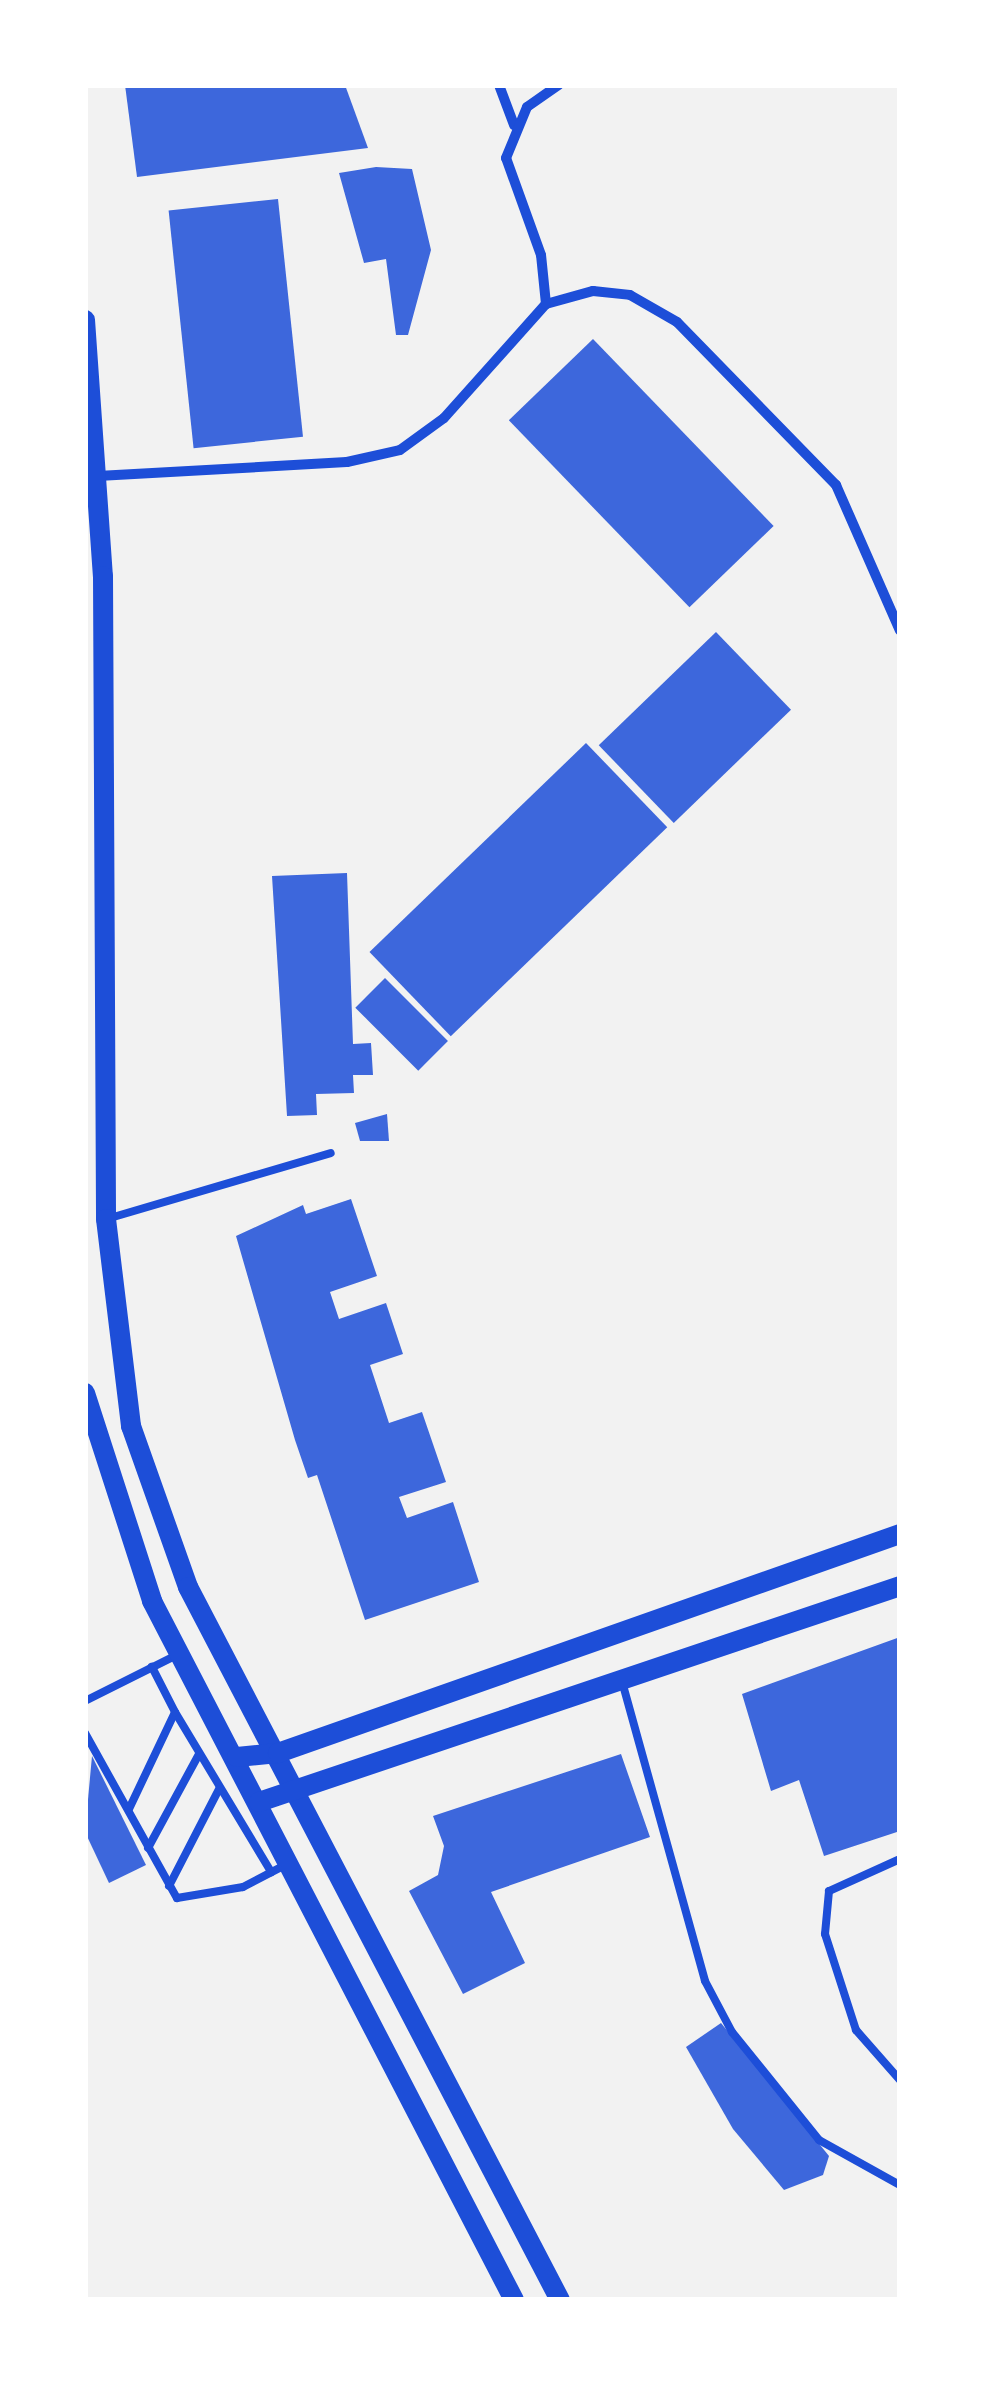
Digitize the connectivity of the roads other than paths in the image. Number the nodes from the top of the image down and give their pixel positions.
1 (500, 85) edge
2 (559, 85) edge
3 (514, 125) junction
4 (546, 304) junction
5 (85, 320) edge
6 (98, 476) junction
7 (900, 632) edge
8 (331, 1153) dead end
9 (106, 1219) junction
10 (85, 1394) edge
11 (900, 1534) edge
12 (900, 1586) edge
13 (180, 1653) junction
14 (152, 1667) junction
15 (623, 1685) junction
16 (85, 1701) edge
17 (175, 1712) junction
18 (85, 1733) edge
19 (278, 1753) junction
20 (198, 1754) junction
21 (237, 1756) junction
22 (218, 1789) junction
23 (296, 1792) junction
24 (258, 1802) junction
25 (129, 1809) junction
26 (148, 1848) junction
27 (900, 1858) edge
28 (290, 1862) junction
29 (270, 1872) junction
30 (169, 1886) junction
31 (900, 2080) edge
32 (900, 2185) edge
33 (514, 2300) edge
34 (560, 2300) edge

1 - 3 street
2 - 3 street
3 - 4 street
4 - 6 street
4 - 7 street
5 - 6 main road
6 - 9 main road
8 - 9 lane
9 - 19 main road
10 - 13 main road
11 - 19 main road
12 - 15 main road
13 - 14 lane
13 - 21 main road
14 - 16 lane
14 - 17 lane
15 - 23 main road
15 - 32 lane
17 - 20 lane
17 - 25 lane
18 - 25 lane
19 - 21 main road
19 - 23 main road
20 - 22 lane
20 - 26 lane
21 - 24 main road
22 - 29 lane
22 - 30 lane
23 - 24 main road
23 - 34 main road
24 - 28 main road
25 - 26 lane
26 - 30 lane
27 - 31 lane
28 - 29 lane
28 - 33 main road
29 - 30 lane

